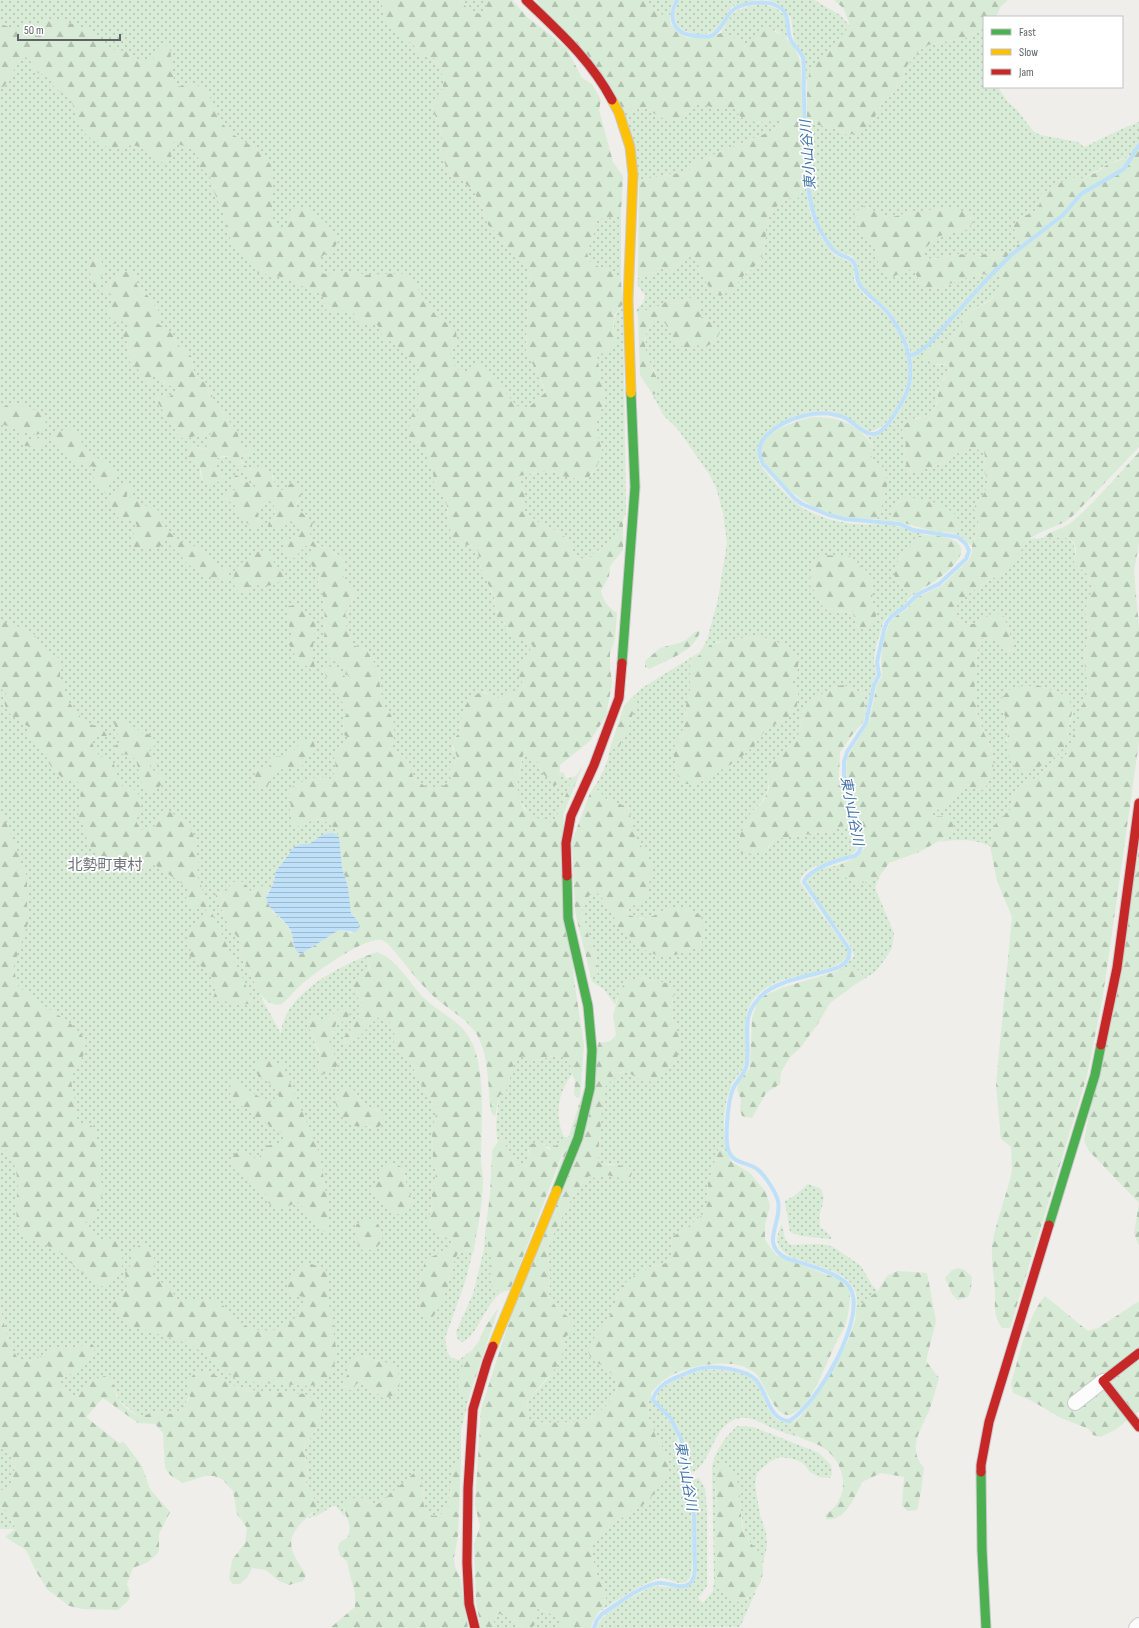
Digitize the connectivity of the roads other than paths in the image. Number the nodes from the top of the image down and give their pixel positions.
1 (526, 0) edge
2 (1139, 803) edge
3 (1139, 1353) edge
4 (1103, 1381) junction
5 (1075, 1403) dead end
6 (1139, 1427) edge
7 (1139, 1626) edge
8 (475, 1628) edge
9 (986, 1628) edge
10 (1136, 1628) edge

1 - 8 street
2 - 9 street
3 - 4 street
4 - 5 street
4 - 6 street
7 - 10 street

